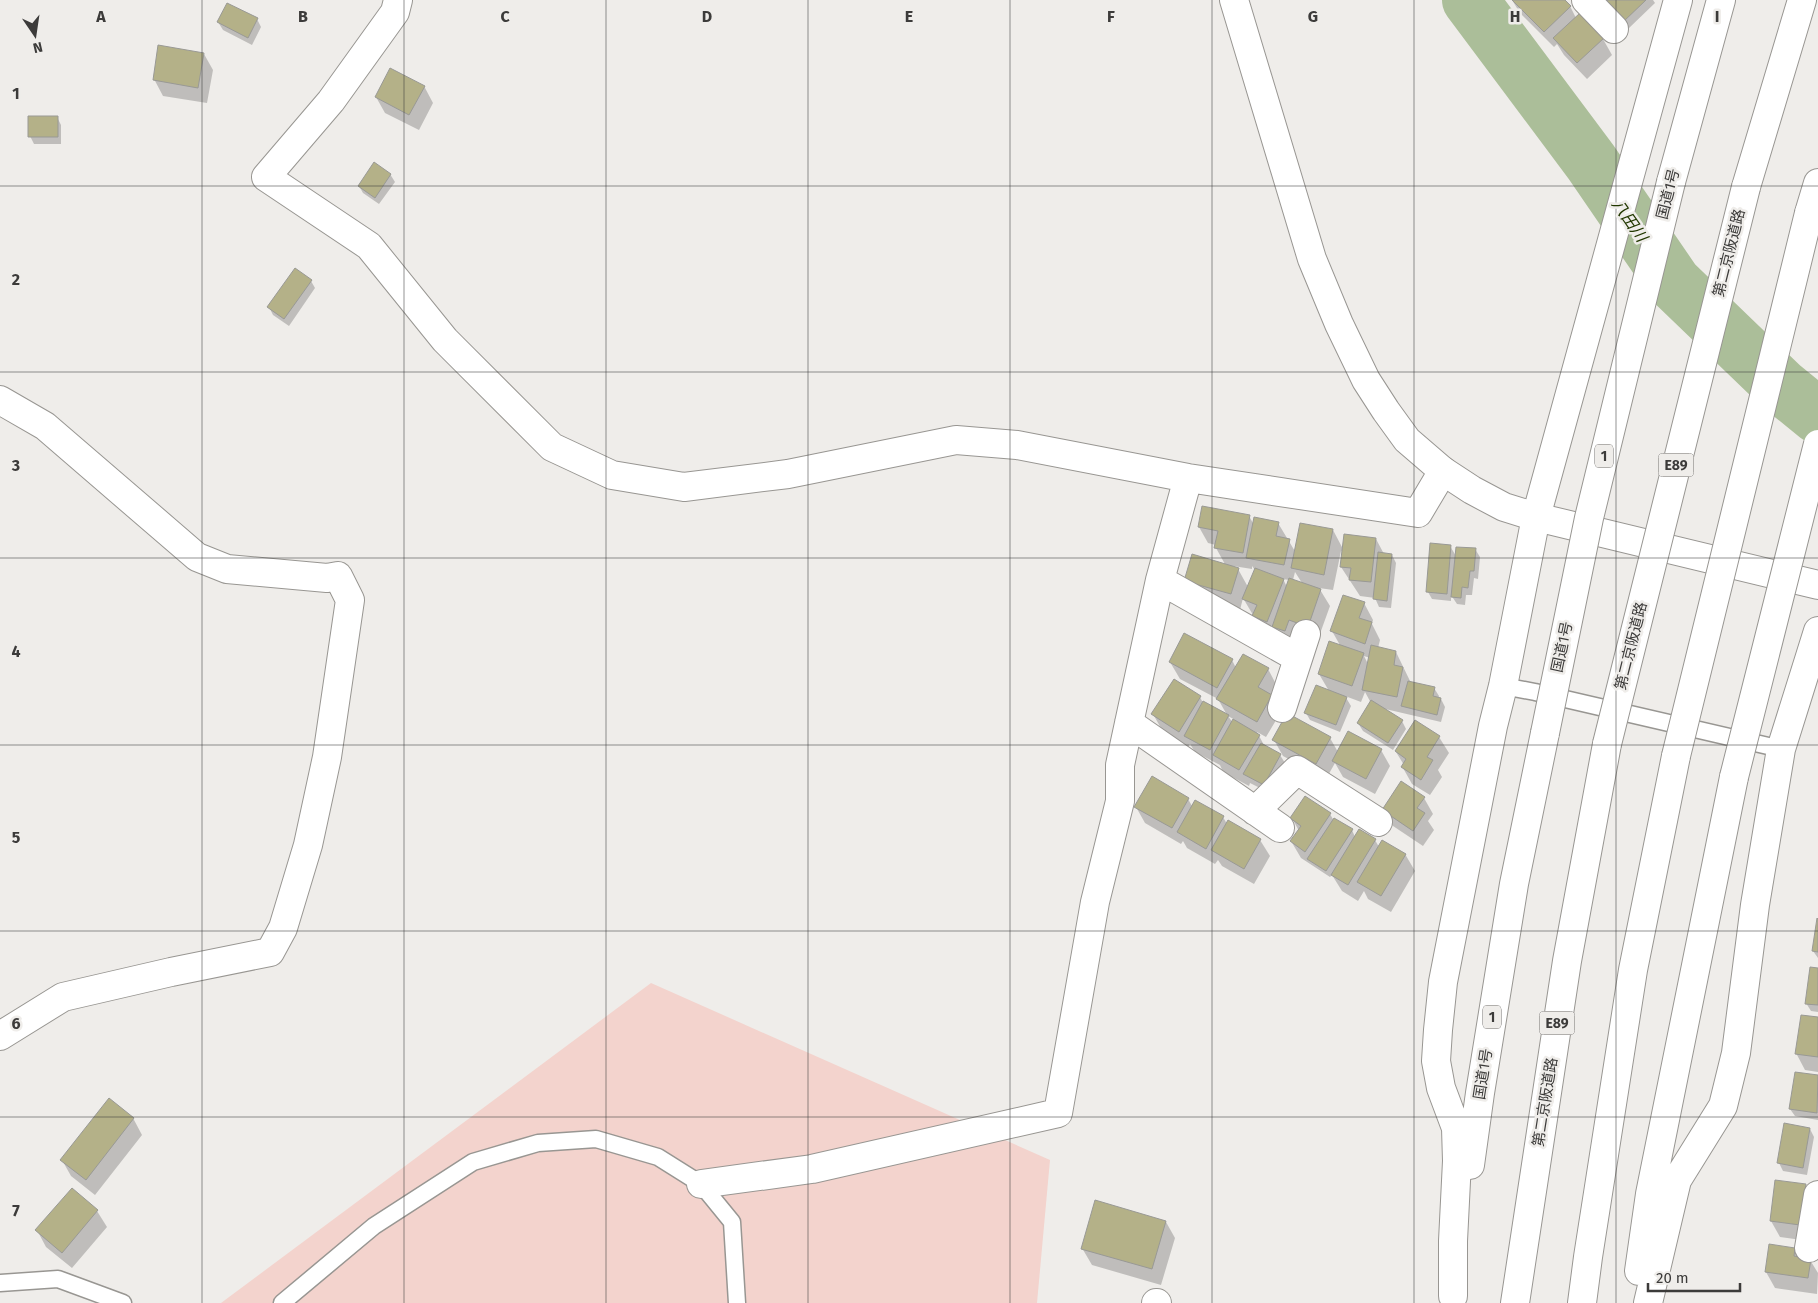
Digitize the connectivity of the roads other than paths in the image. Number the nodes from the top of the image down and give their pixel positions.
1 (398, 0) edge
2 (1234, 0) edge
3 (1586, 0) edge
4 (1678, 0) edge
5 (1721, 0) edge
6 (1792, 0) edge
7 (1802, 0) edge
8 (1614, 29) dead end
9 (1758, 144) junction
10 (1818, 183) edge
11 (0, 400) edge
12 (1818, 444) edge
13 (1443, 471) junction
14 (1188, 478) junction
15 (1536, 517) junction
16 (1160, 580) junction
17 (1818, 586) edge
18 (1818, 631) edge
19 (1503, 686) junction
20 (1282, 708) dead end
21 (1129, 723) junction
22 (1781, 749) junction
23 (1256, 811) junction
24 (1378, 822) dead end
25 (1280, 828) dead end
26 (0, 1036) edge
27 (702, 1184) junction
28 (1818, 1196) edge
29 (1809, 1248) dead end
30 (0, 1283) edge
31 (1452, 1299) edge
32 (123, 1303) edge
33 (282, 1303) edge
34 (737, 1303) edge
35 (1515, 1303) edge
36 (1582, 1303) edge
37 (1635, 1303) edge
38 (1648, 1303) edge

1 - 14 main road
2 - 13 main road
3 - 8 main road
4 - 15 main road
5 - 31 main road, 国道1号 / 1, bridge
6 - 9 main road
7 - 9 main road, 第二京阪道路 / E89
9 - 35 main road, 第二京阪道路 / E89, bridge
10 - 36 main road, bridge
11 - 26 main road
12 - 37 main road, bridge
13 - 14 main road
13 - 15 main road
14 - 16 main road
15 - 17 main road
15 - 19 main road
16 - 20 main road
16 - 21 main road
18 - 22 main road
19 - 22 lane
19 - 31 main road
21 - 23 main road
21 - 27 main road
22 - 38 main road
23 - 24 main road
23 - 25 main road
27 - 33 lane
27 - 34 lane
28 - 29 main road
30 - 32 lane

